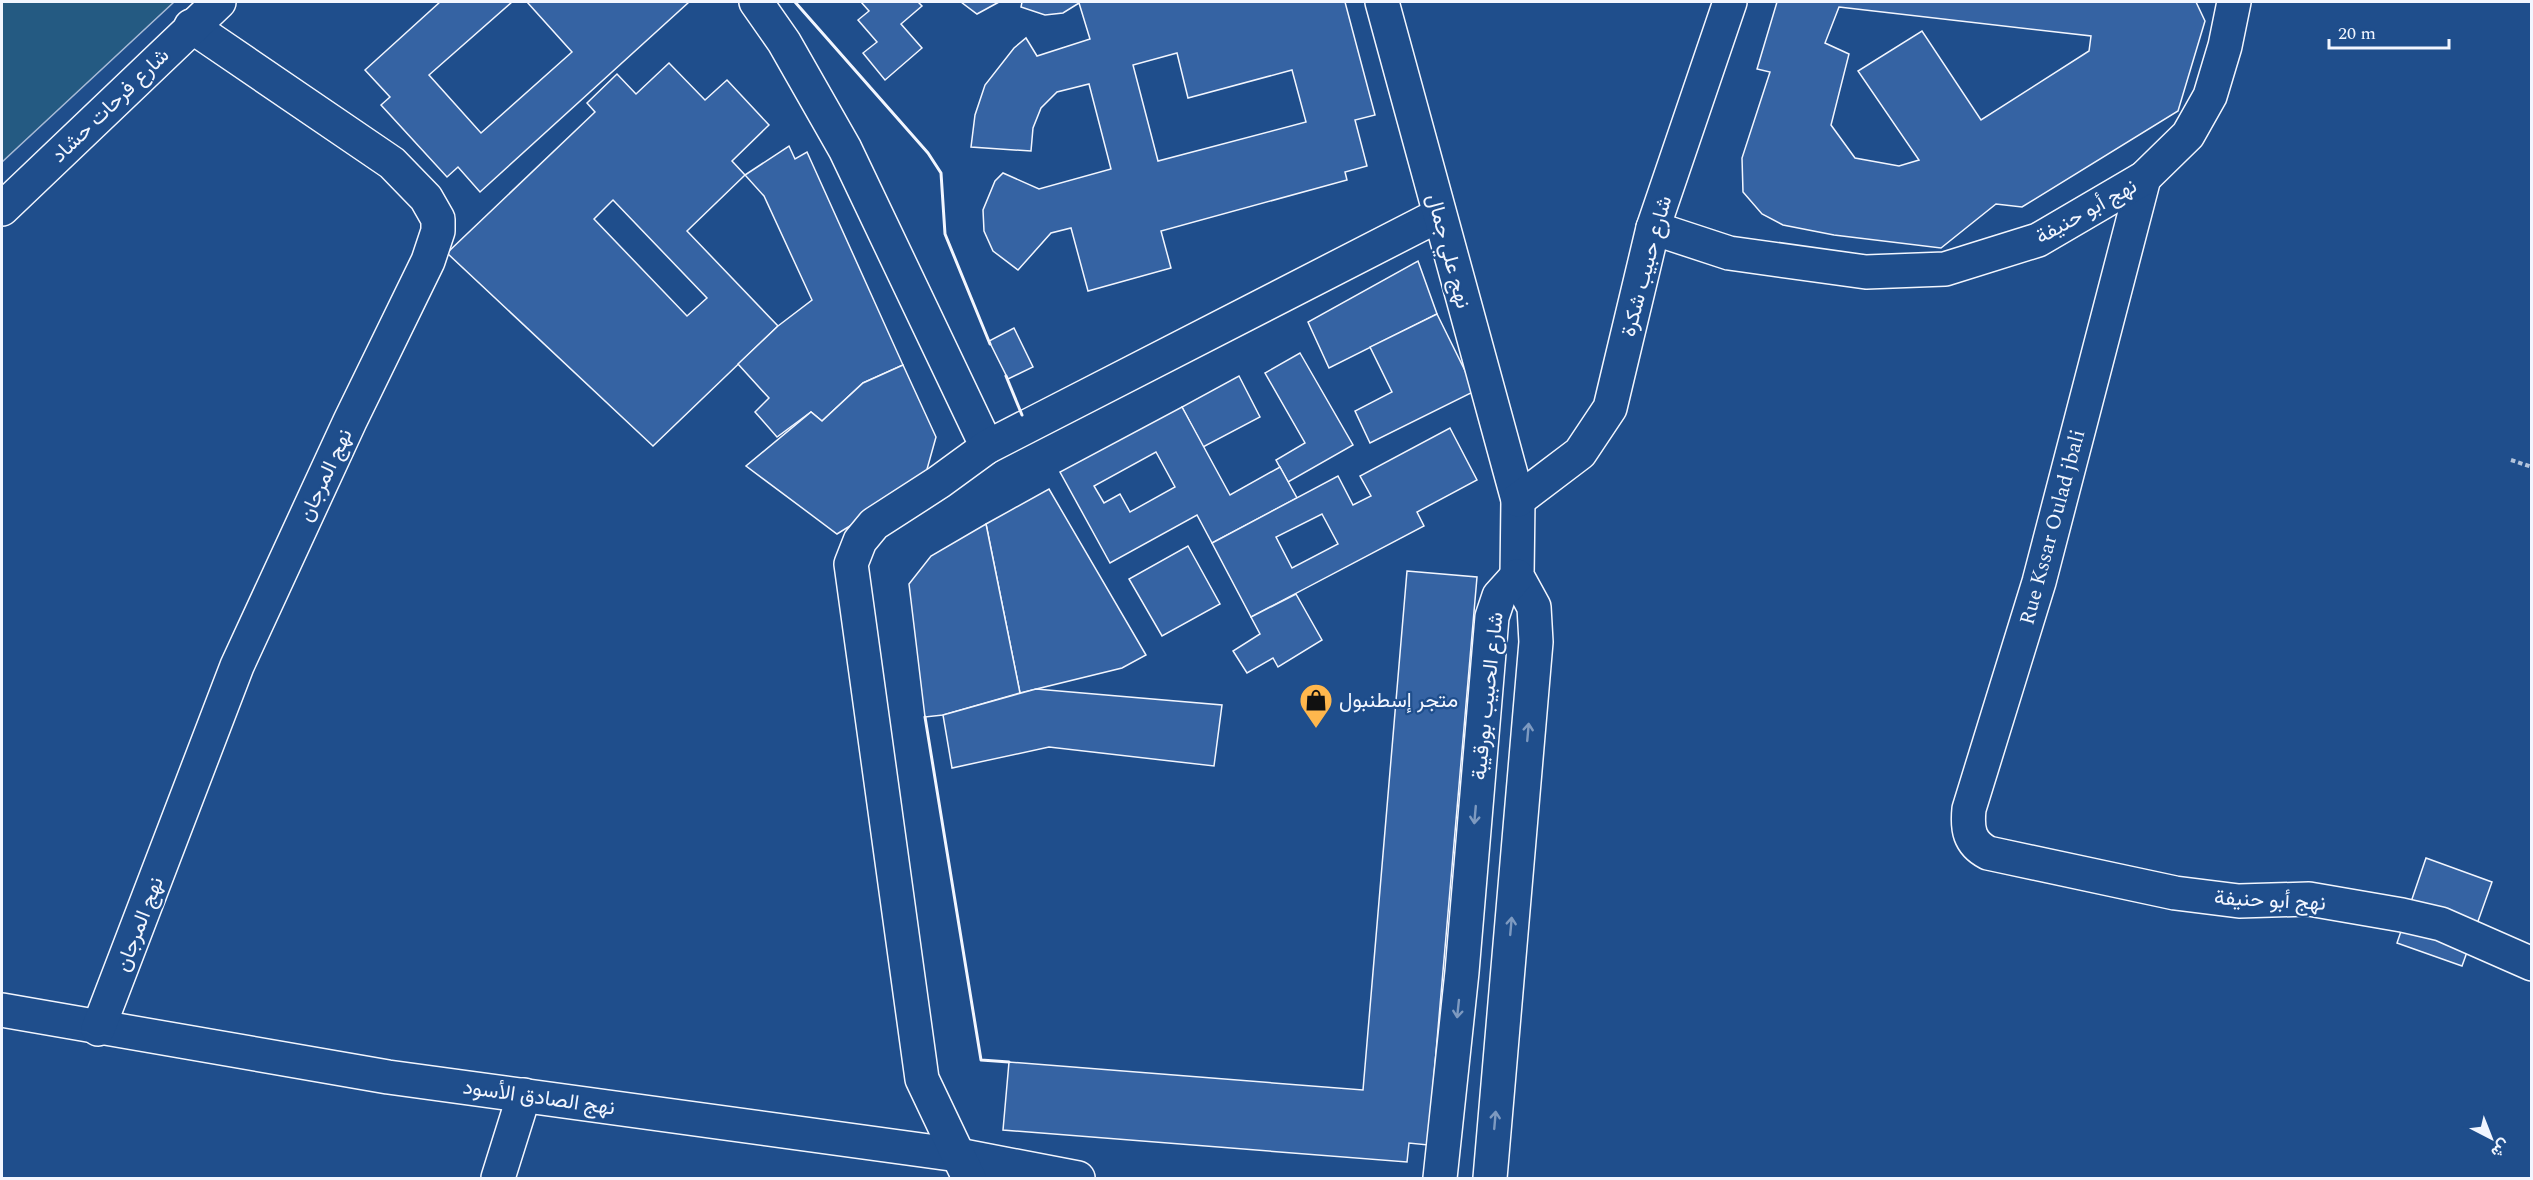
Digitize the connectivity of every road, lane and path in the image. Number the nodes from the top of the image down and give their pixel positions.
1 (219, 2) edge
2 (756, 2) edge
3 (1382, 2) edge
4 (1731, 2) edge
5 (2234, 2) edge
6 (191, 26) junction
7 (2144, 178) junction
8 (2, 209) edge
9 (1439, 215) junction
10 (1653, 228) junction
11 (987, 447) junction
12 (2511, 460) dead end
13 (2532, 467) edge
14 (1518, 500) junction
15 (1517, 576) junction
16 (2002, 855) joint
17 (2532, 964) edge
18 (2, 1010) edge
19 (99, 1029) junction
20 (524, 1095) junction
21 (963, 1167) edge
22 (498, 1179) edge
23 (1078, 1179) edge
24 (1440, 1179) edge
25 (1490, 1179) edge

1 - 6 street, شارع فرحات حشاد
2 - 11 street
3 - 9 street, نهج علي جمال
4 - 10 street, شارع حبيب شكرة
5 - 7 street, نهج أبو حنيفة
6 - 8 street, شارع فرحات حشاد
6 - 19 street, نهج المرجان
7 - 10 street, نهج أبو حنيفة
7 - 16 street, Rue Kssar Oulad jbali
9 - 11 street
9 - 14 street, نهج علي جمال
10 - 14 street, شارع حبيب شكرة
11 - 21 street
12 - 13 path
14 - 15 street, نهج علي جمال
15 -> 24 street, شارع الحبيب بورقيبة
25 -> 15 street, شارع الحبيب بورقيبة
16 - 17 street, نهج أبو حنيفة
18 - 19 street, نهج الصادق الأسود
19 - 20 street, نهج الصادق الأسود
20 - 21 street, نهج الصادق الأسود
20 - 22 street
21 - 23 street, نهج الصادق الأسود

